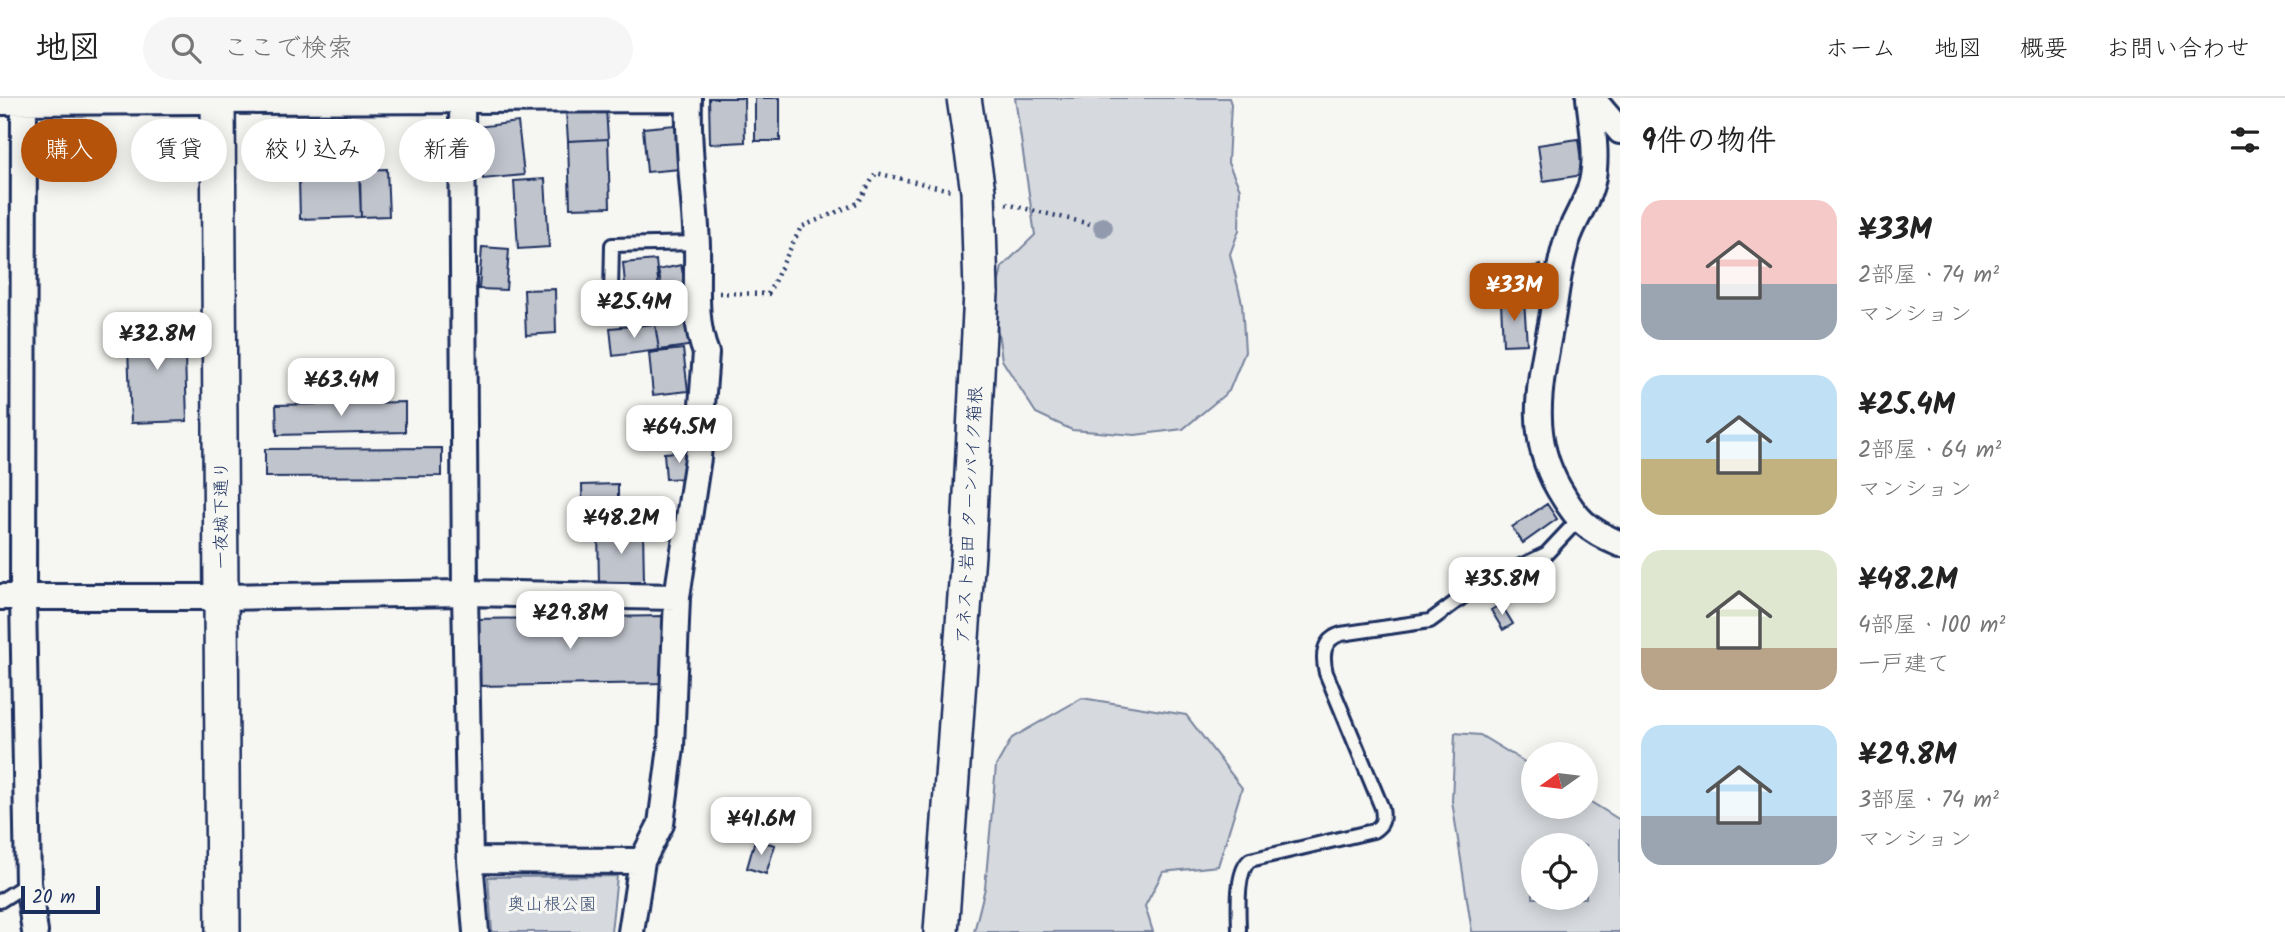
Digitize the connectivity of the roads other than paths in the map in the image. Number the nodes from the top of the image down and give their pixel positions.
1 (689, 98) edge
2 (964, 98) edge
3 (1590, 98) edge
4 (462, 99) edge
5 (218, 100) edge
6 (16, 101) edge
7 (1620, 131) edge
8 (696, 243) junction
9 (611, 295) dead end
10 (1578, 520) junction
11 (1620, 544) edge
12 (465, 593) junction
13 (11, 597) edge
14 (222, 597) junction
15 (677, 597) junction
16 (470, 860) junction
17 (642, 862) junction
18 (28, 883) junction
19 (0, 901) edge
20 (221, 928) edge
21 (35, 932) edge
22 (476, 932) edge
23 (631, 932) edge
24 (941, 932) edge
25 (1238, 932) edge

1 - 4 street
1 - 8 street
2 - 24 street, アネスト岩田 ターンパイク箱根, bridge
3 - 7 street
3 - 10 street
4 - 5 street
4 - 12 street
5 - 6 street
5 - 14 street, 一夜城下通り
6 - 13 street
8 - 9 lane
8 - 15 street
10 - 11 street
10 - 25 lane
12 - 14 street
12 - 15 street
12 - 16 street
13 - 14 street
13 - 18 street
14 - 20 street, 一夜城下通り
15 - 17 street
16 - 17 street
16 - 22 street
17 - 23 street
18 - 19 lane
18 - 21 street

